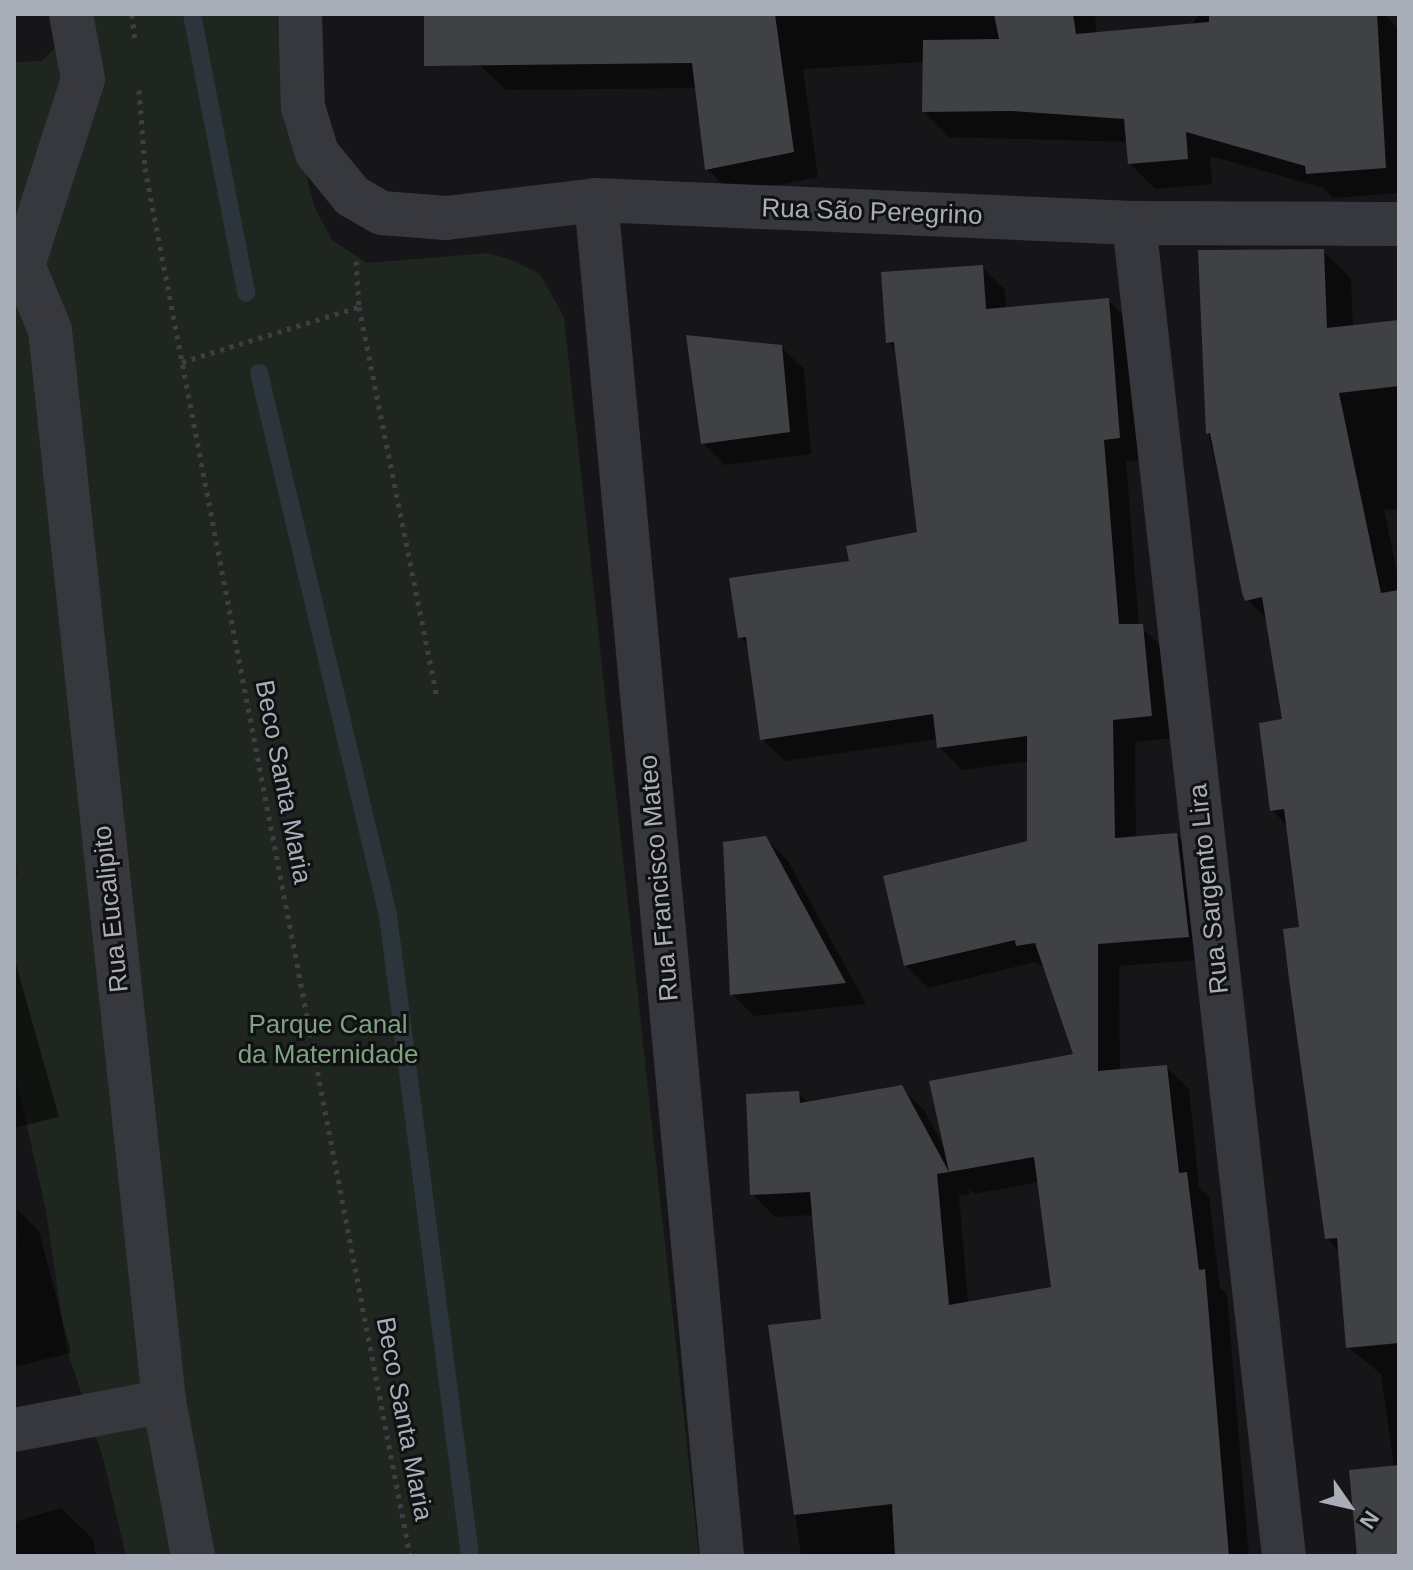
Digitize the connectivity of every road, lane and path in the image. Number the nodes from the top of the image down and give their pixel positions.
1 (71, 14) edge
2 (132, 14) edge
3 (300, 14) edge
4 (135, 45) dead end
5 (138, 76) dead end
6 (352, 196) junction
7 (596, 200) junction
8 (1134, 223) junction
9 (1399, 224) edge
10 (18, 263) edge
11 (359, 307) junction
12 (182, 362) junction
13 (437, 696) dead end
14 (164, 1401) junction
15 (14, 1430) edge
16 (193, 1556) edge
17 (410, 1556) edge
18 (722, 1556) edge
19 (1284, 1556) edge

1 - 10 street
2 - 4 path
3 - 6 street
5 - 12 path, Beco Santa Maria
6 - 7 street, Rua São Peregrino
6 - 11 path
7 - 8 street, Rua São Peregrino
7 - 18 street, Rua Francisco Mateo
8 - 9 street, Rua São Peregrino
8 - 19 street, Rua Sargento Lira
10 - 14 street, Rua Eucalipito
11 - 12 path
11 - 13 path
12 - 17 path, Beco Santa Maria
14 - 15 street
14 - 16 street, Rua Eucalipito

